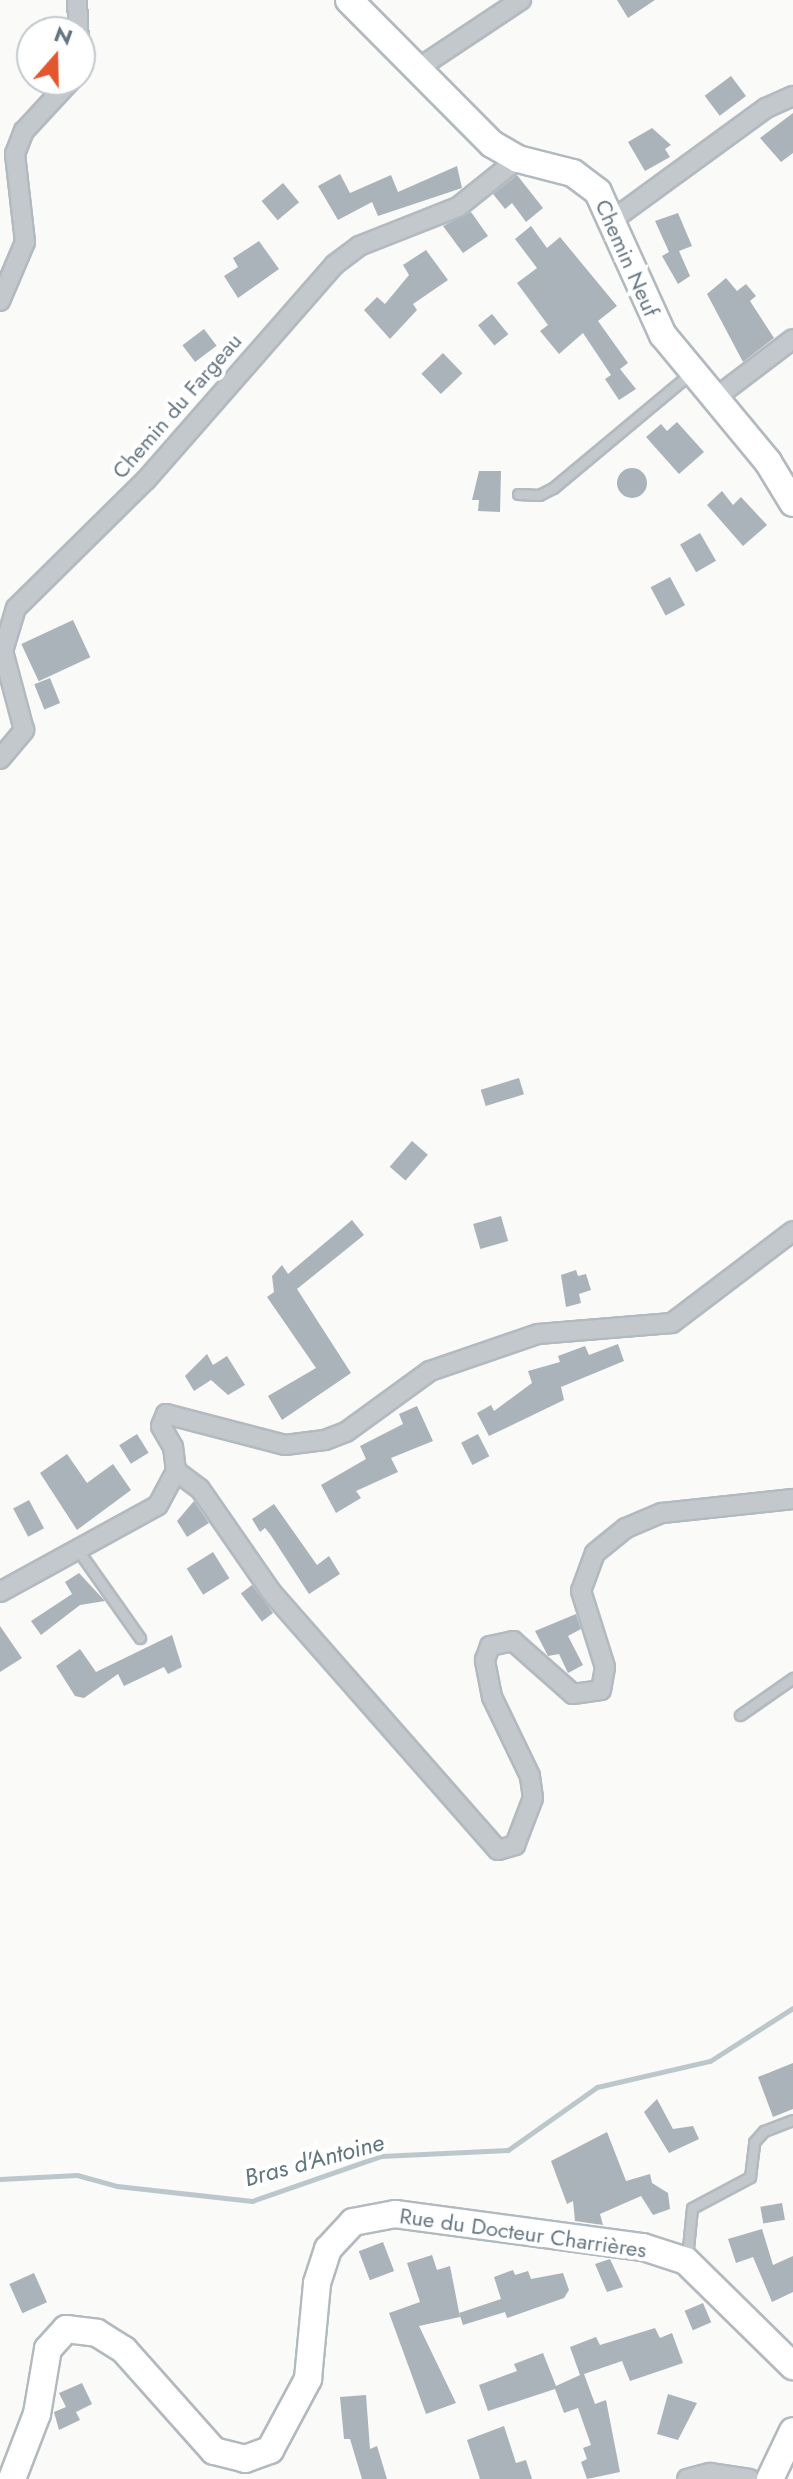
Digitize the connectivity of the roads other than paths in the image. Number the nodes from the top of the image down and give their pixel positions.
1 (349, 0) edge
2 (521, 0) edge
3 (417, 69) junction
4 (56, 96) edge
5 (793, 96) edge
6 (518, 159) junction
7 (611, 221) junction
8 (0, 301) edge
9 (793, 339) edge
10 (691, 373) junction
11 (714, 399) junction
12 (518, 494) dead end
13 (793, 503) edge
14 (0, 759) edge
15 (793, 1231) edge
16 (176, 1471) junction
17 (793, 1499) edge
18 (80, 1553) junction
19 (0, 1592) edge
20 (140, 1638) dead end
21 (793, 1678) edge
22 (740, 1715) dead end
23 (793, 2120) edge
24 (686, 2261) junction
25 (793, 2366) edge
26 (793, 2431) edge
27 (12, 2479) edge
28 (687, 2479) edge
29 (750, 2479) edge
30 (770, 2479) edge

1 - 3 street, Chemin Neuf
2 - 3 street
3 - 6 street, Chemin Neuf
4 - 8 street
5 - 7 street
6 - 7 street, Chemin Neuf
6 - 14 street, Chemin du Fargeau
7 - 10 street, Chemin Neuf
9 - 11 street
10 - 11 street, Chemin Neuf
10 - 12 lane
11 - 13 street, Chemin Neuf
15 - 16 street
16 - 17 street
16 - 18 street
18 - 19 street
18 - 20 lane
21 - 22 lane
23 - 24 lane
24 - 25 street, Rue du Docteur Charrières
24 - 27 street, Rue du Docteur Charrières
26 - 30 street
28 - 29 street

